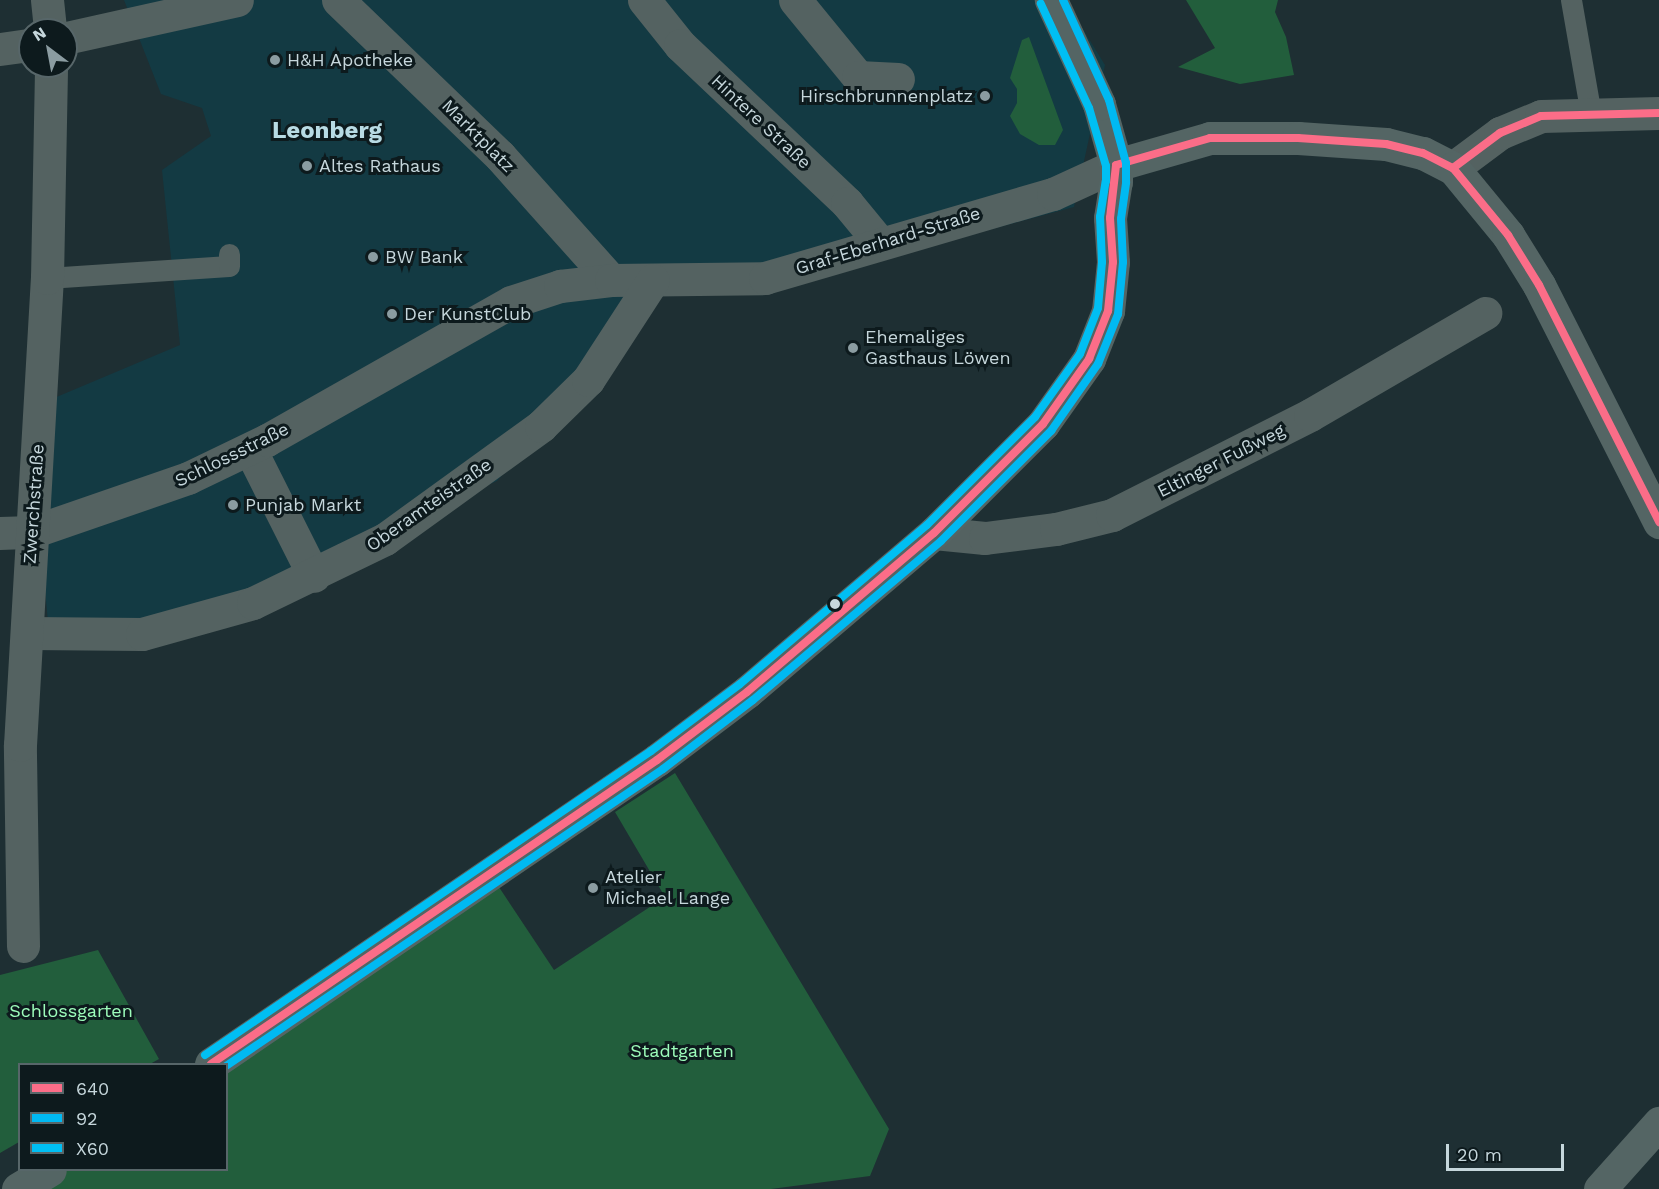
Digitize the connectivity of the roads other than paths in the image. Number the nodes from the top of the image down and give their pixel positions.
1 (47, 0) edge
2 (237, 0) edge
3 (338, 0) edge
4 (644, 0) edge
5 (795, 0) edge
6 (1051, 0) edge
7 (1571, 0) edge
8 (49, 18) edge
9 (78, 35) edge
10 (18, 47) edge
11 (0, 49) edge
12 (51, 78) edge
13 (898, 79) dead end
14 (1659, 112) edge
15 (1591, 114) junction
16 (1116, 165) junction
17 (1453, 168) junction
18 (880, 243) junction
19 (229, 254) dead end
20 (47, 278) junction
21 (611, 280) junction
22 (652, 280) junction
23 (1485, 313) dead end
24 (250, 449) junction
25 (1659, 522) edge
26 (934, 532) junction
27 (16, 533) edge
28 (314, 576) junction
29 (29, 633) junction
30 (11, 731) edge
31 (23, 946) dead end
32 (214, 1063) edge
33 (1659, 1123) edge
34 (48, 1171) edge
35 (18, 1189) edge
36 (1600, 1189) edge

1 - 8 street
2 - 9 street
3 - 21 street, Marktplatz
4 - 18 street, Hintere Straße
5 - 13 street
6 - 16 street
7 - 15 lane
10 - 11 street
12 - 20 street, Zwerchstraße
14 - 15 street
15 - 17 street
16 - 17 street
16 - 18 street, Graf-Eberhard-Straße
16 - 26 street
17 - 25 street
18 - 22 street, Graf-Eberhard-Straße
19 - 20 lane
20 - 27 street, Zwerchstraße
21 - 22 street
21 - 24 street, Schlossstraße
22 - 28 street, Oberamteistraße
23 - 26 street, Eltinger Fußweg
24 - 27 street, Schlossstraße
24 - 28 street
26 - 32 street
27 - 29 street, Zwerchstraße
28 - 29 street, Oberamteistraße
29 - 30 street, Zwerchstraße
30 - 31 street, Zwerchstraße
33 - 36 street
34 - 35 street

